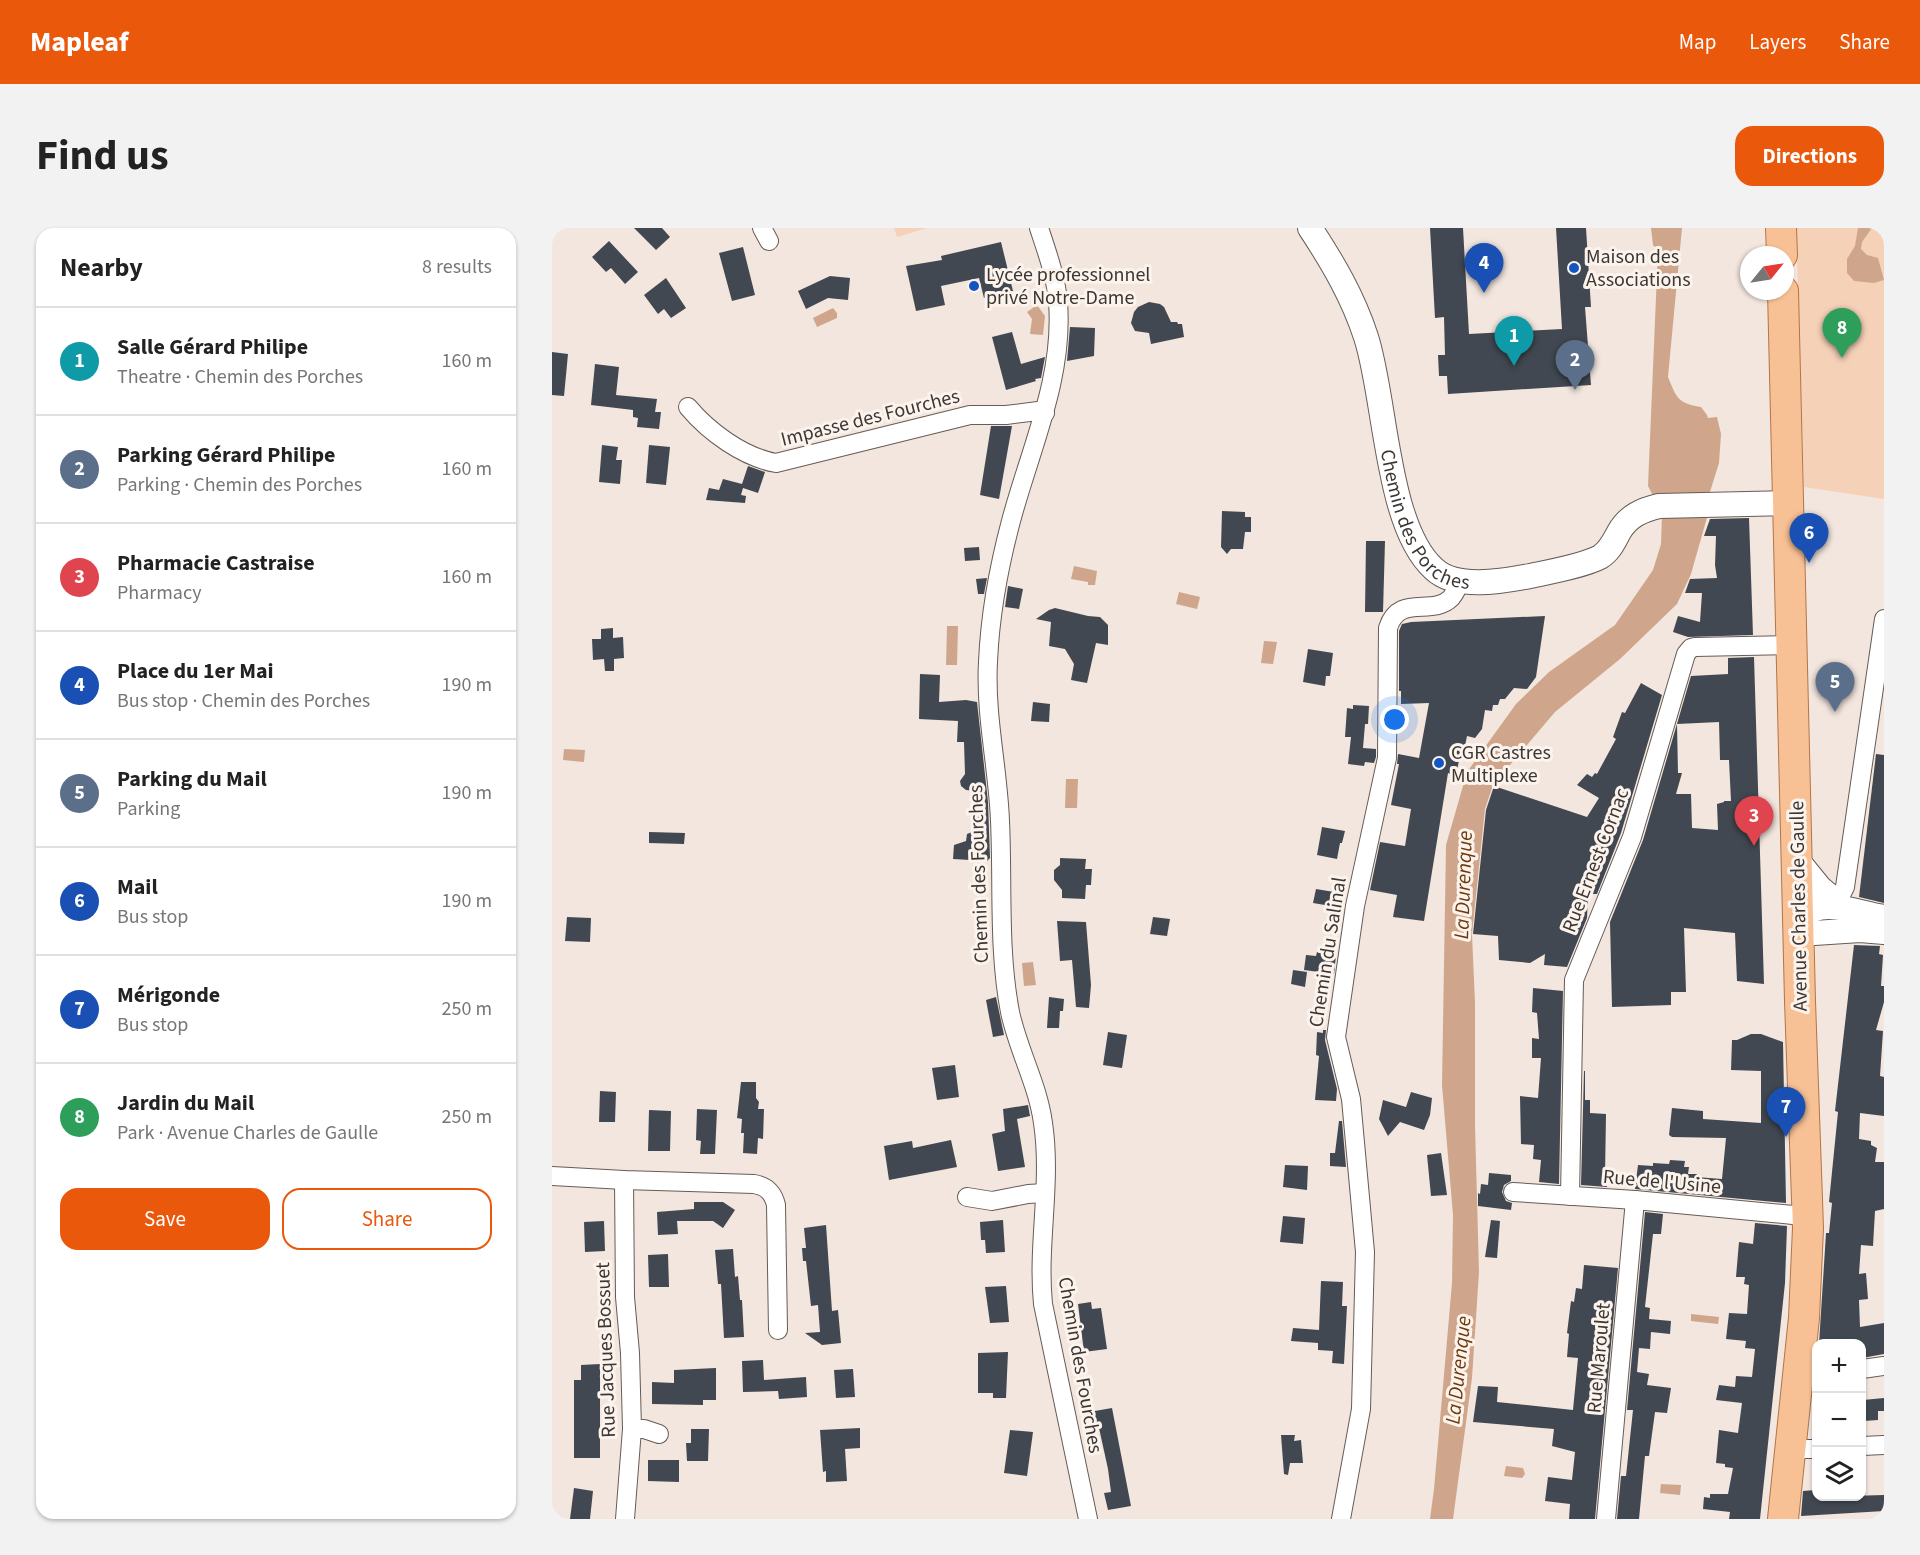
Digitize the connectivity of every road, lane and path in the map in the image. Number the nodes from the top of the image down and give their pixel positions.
1 (1039, 228) edge
2 (1310, 228) edge
3 (1781, 228) edge
4 (1782, 246) edge
5 (1783, 300) edge
6 (688, 407) dead end
7 (1045, 413) junction
8 (1789, 503) junction
9 (1460, 581) junction
10 (1884, 619) edge
11 (1792, 645) junction
12 (1798, 861) junction
13 (1836, 906) junction
14 (1884, 917) edge
15 (1799, 927) junction
16 (1884, 932) edge
17 (552, 1176) edge
18 (624, 1180) junction
19 (1513, 1192) dead end
20 (1045, 1193) junction
21 (1570, 1196) junction
22 (967, 1197) dead end
23 (1635, 1200) junction
24 (1806, 1215) junction
25 (778, 1330) dead end
26 (1884, 1366) edge
27 (1866, 1368) edge
28 (1807, 1375) edge
29 (632, 1429) junction
30 (659, 1434) dead end
31 (1884, 1444) edge
32 (1866, 1446) edge
33 (1803, 1449) edge
34 (624, 1519) edge
35 (1088, 1519) edge
36 (1341, 1519) edge
37 (1606, 1519) edge
38 (1783, 1519) edge

1 - 7 street, Chemin des Fourches
2 - 9 street, Chemin des Porches
3 - 4 main road
5 - 8 main road, Avenue Charles de Gaulle
6 - 7 street, Impasse des Fourches
7 - 20 street, Chemin des Fourches
8 - 9 street, Chemin des Porches
8 - 11 main road, Avenue Charles de Gaulle
9 - 36 street, Chemin du Salinal
10 - 13 street, Avenue Charles de Gaulle
11 - 12 main road, Avenue Charles de Gaulle
11 - 21 street, Rue Ernest Cornac
12 - 13 street
12 - 15 main road, Avenue Charles de Gaulle
13 - 14 street
13 - 15 street
15 - 16 street
15 - 24 main road, Avenue Charles de Gaulle
17 - 18 street
18 - 25 street
18 - 29 street, Rue Jacques Bossuet
19 - 21 street, Rue de l'Usine
20 - 22 street
20 - 35 street, Chemin des Fourches
21 - 23 street, Rue de l'Usine
23 - 24 street, Rue de l'Usine
23 - 37 street, Rue Maroulet
24 - 28 main road, Avenue Charles de Gaulle
26 - 27 street
28 - 33 main road, Avenue Charles de Gaulle
29 - 30 street
29 - 34 street, Rue Jacques Bossuet
31 - 32 street
33 - 38 main road, Avenue Charles de Gaulle

